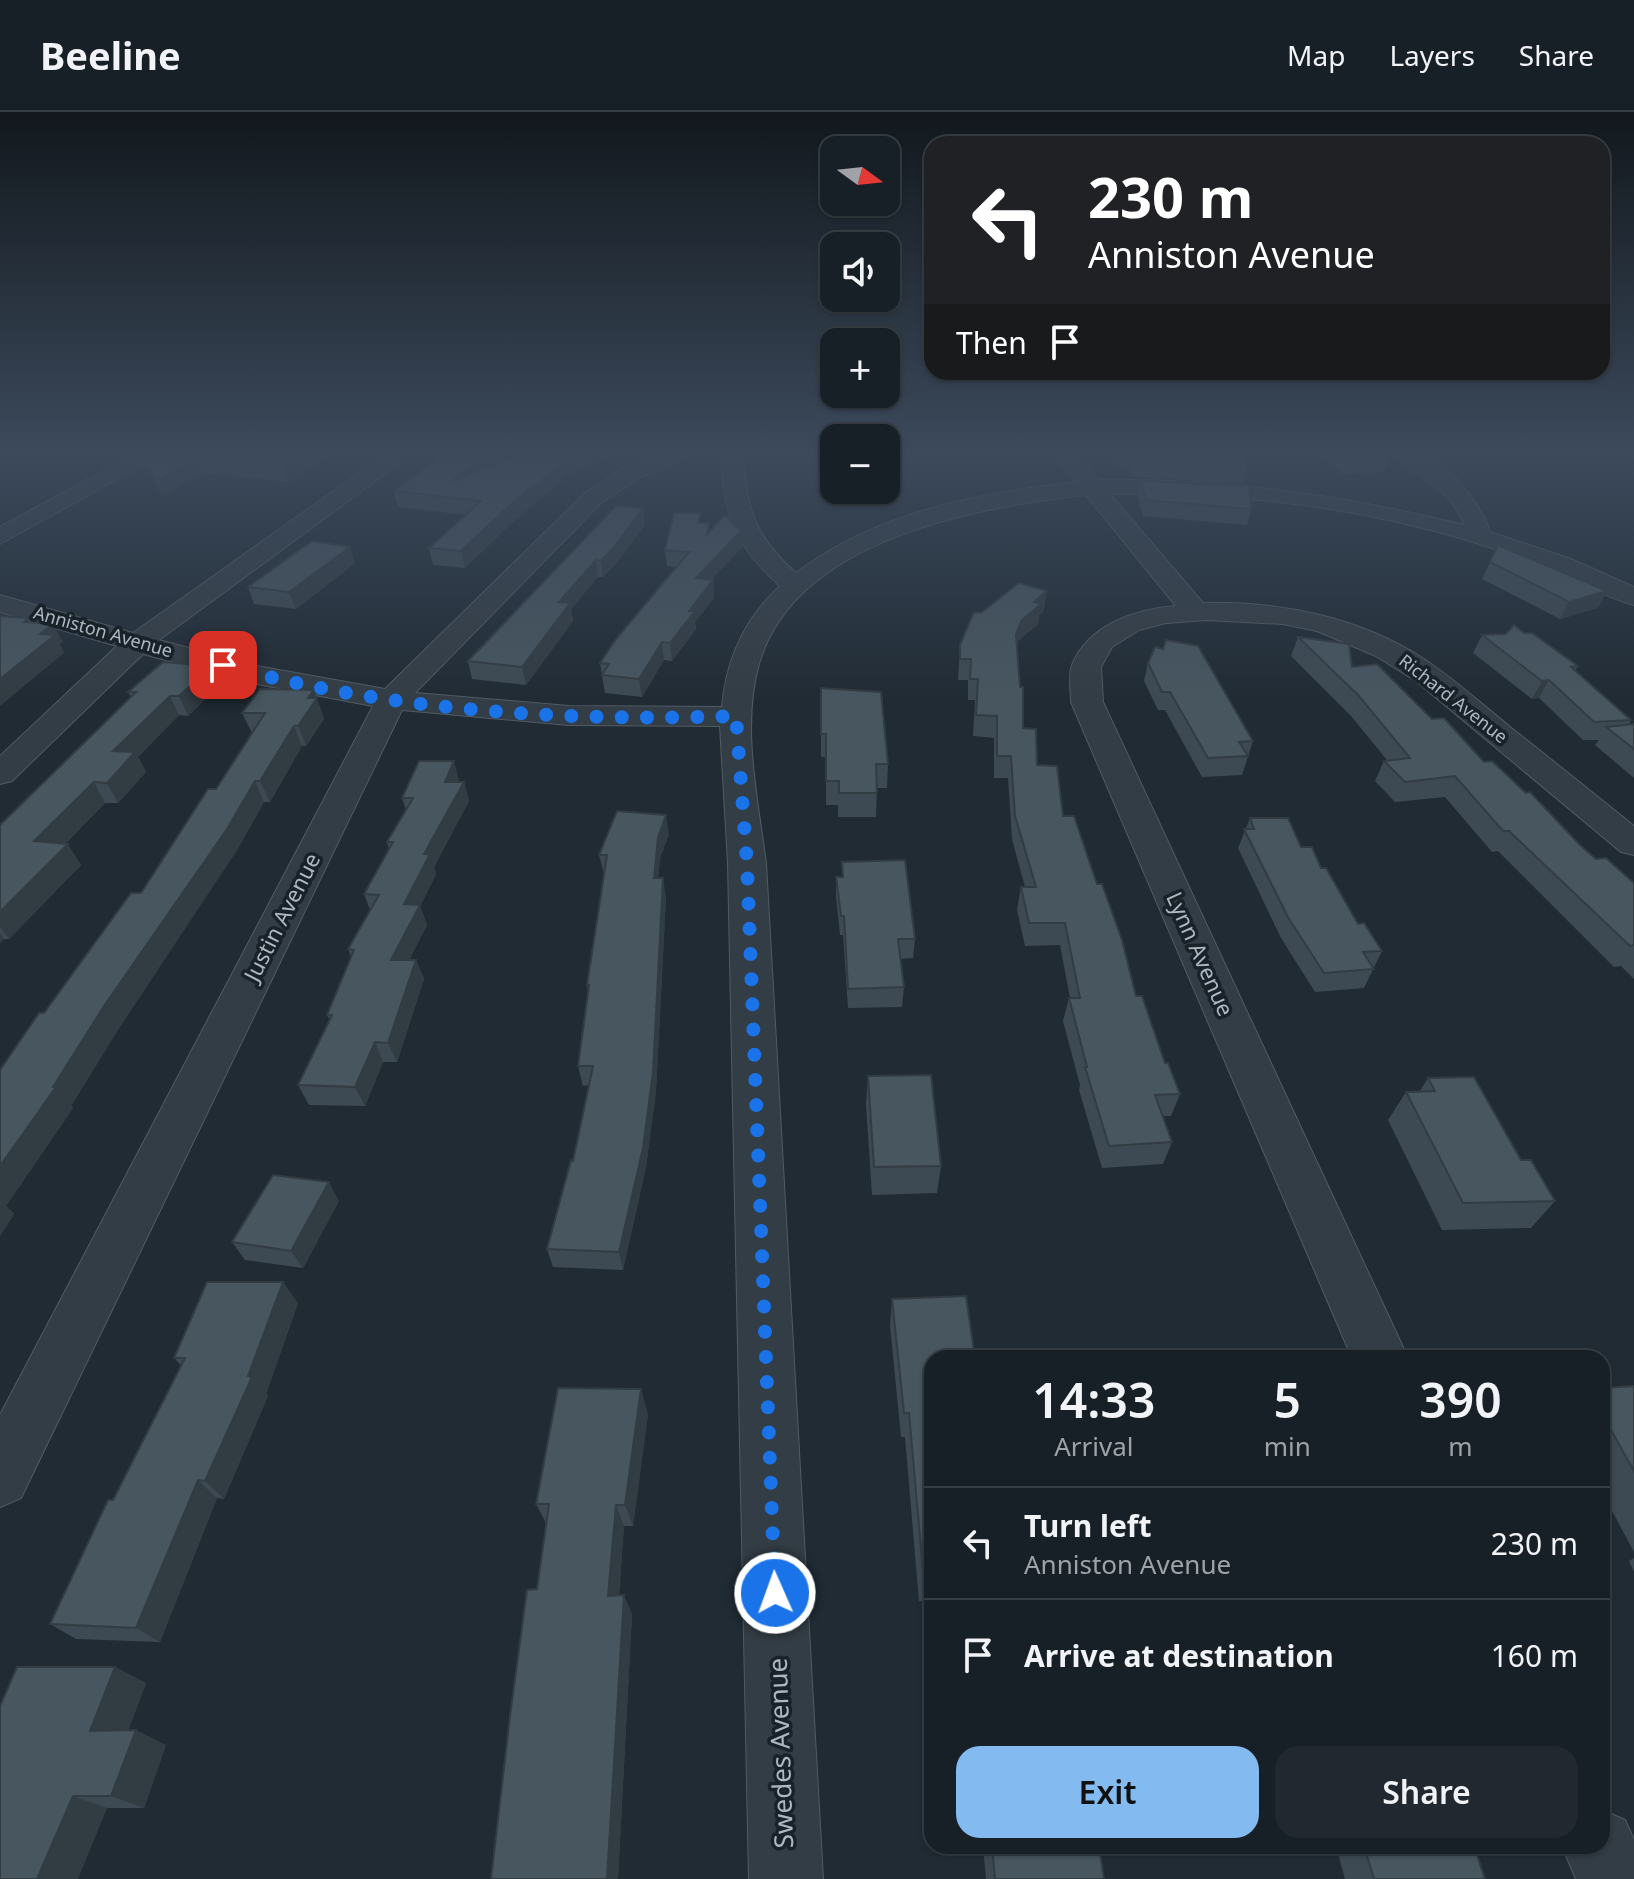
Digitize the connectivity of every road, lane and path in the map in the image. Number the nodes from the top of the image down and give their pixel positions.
1 (290, 533) edge
2 (558, 533) edge
3 (746, 533) edge
4 (887, 533) edge
5 (1130, 533) edge
6 (1469, 533) edge
7 (1479, 536) joint
8 (796, 586) junction
9 (1634, 597) edge
10 (0, 603) edge
11 (1195, 611) junction
12 (138, 642) junction
13 (392, 699) junction
14 (736, 716) junction
15 (0, 774) edge
16 (1634, 844) edge
17 (1376, 1350) edge
18 (0, 1477) edge
19 (1602, 1854) edge
20 (786, 1879) edge
21 (1613, 1879) edge

1 - 12 street
2 - 13 street, Justin Avenue
3 - 8 street
4 - 8 street
5 - 11 street
6 - 7 street
7 - 9 street
8 - 14 street
10 - 12 street, Anniston Avenue
11 - 16 street, Richard Avenue
11 - 17 street, Lynn Avenue
12 - 13 street, Anniston Avenue
12 - 15 street
13 - 14 street, Anniston Avenue
13 - 18 street, Justin Avenue
14 - 20 street, Swedes Avenue
19 - 21 street

